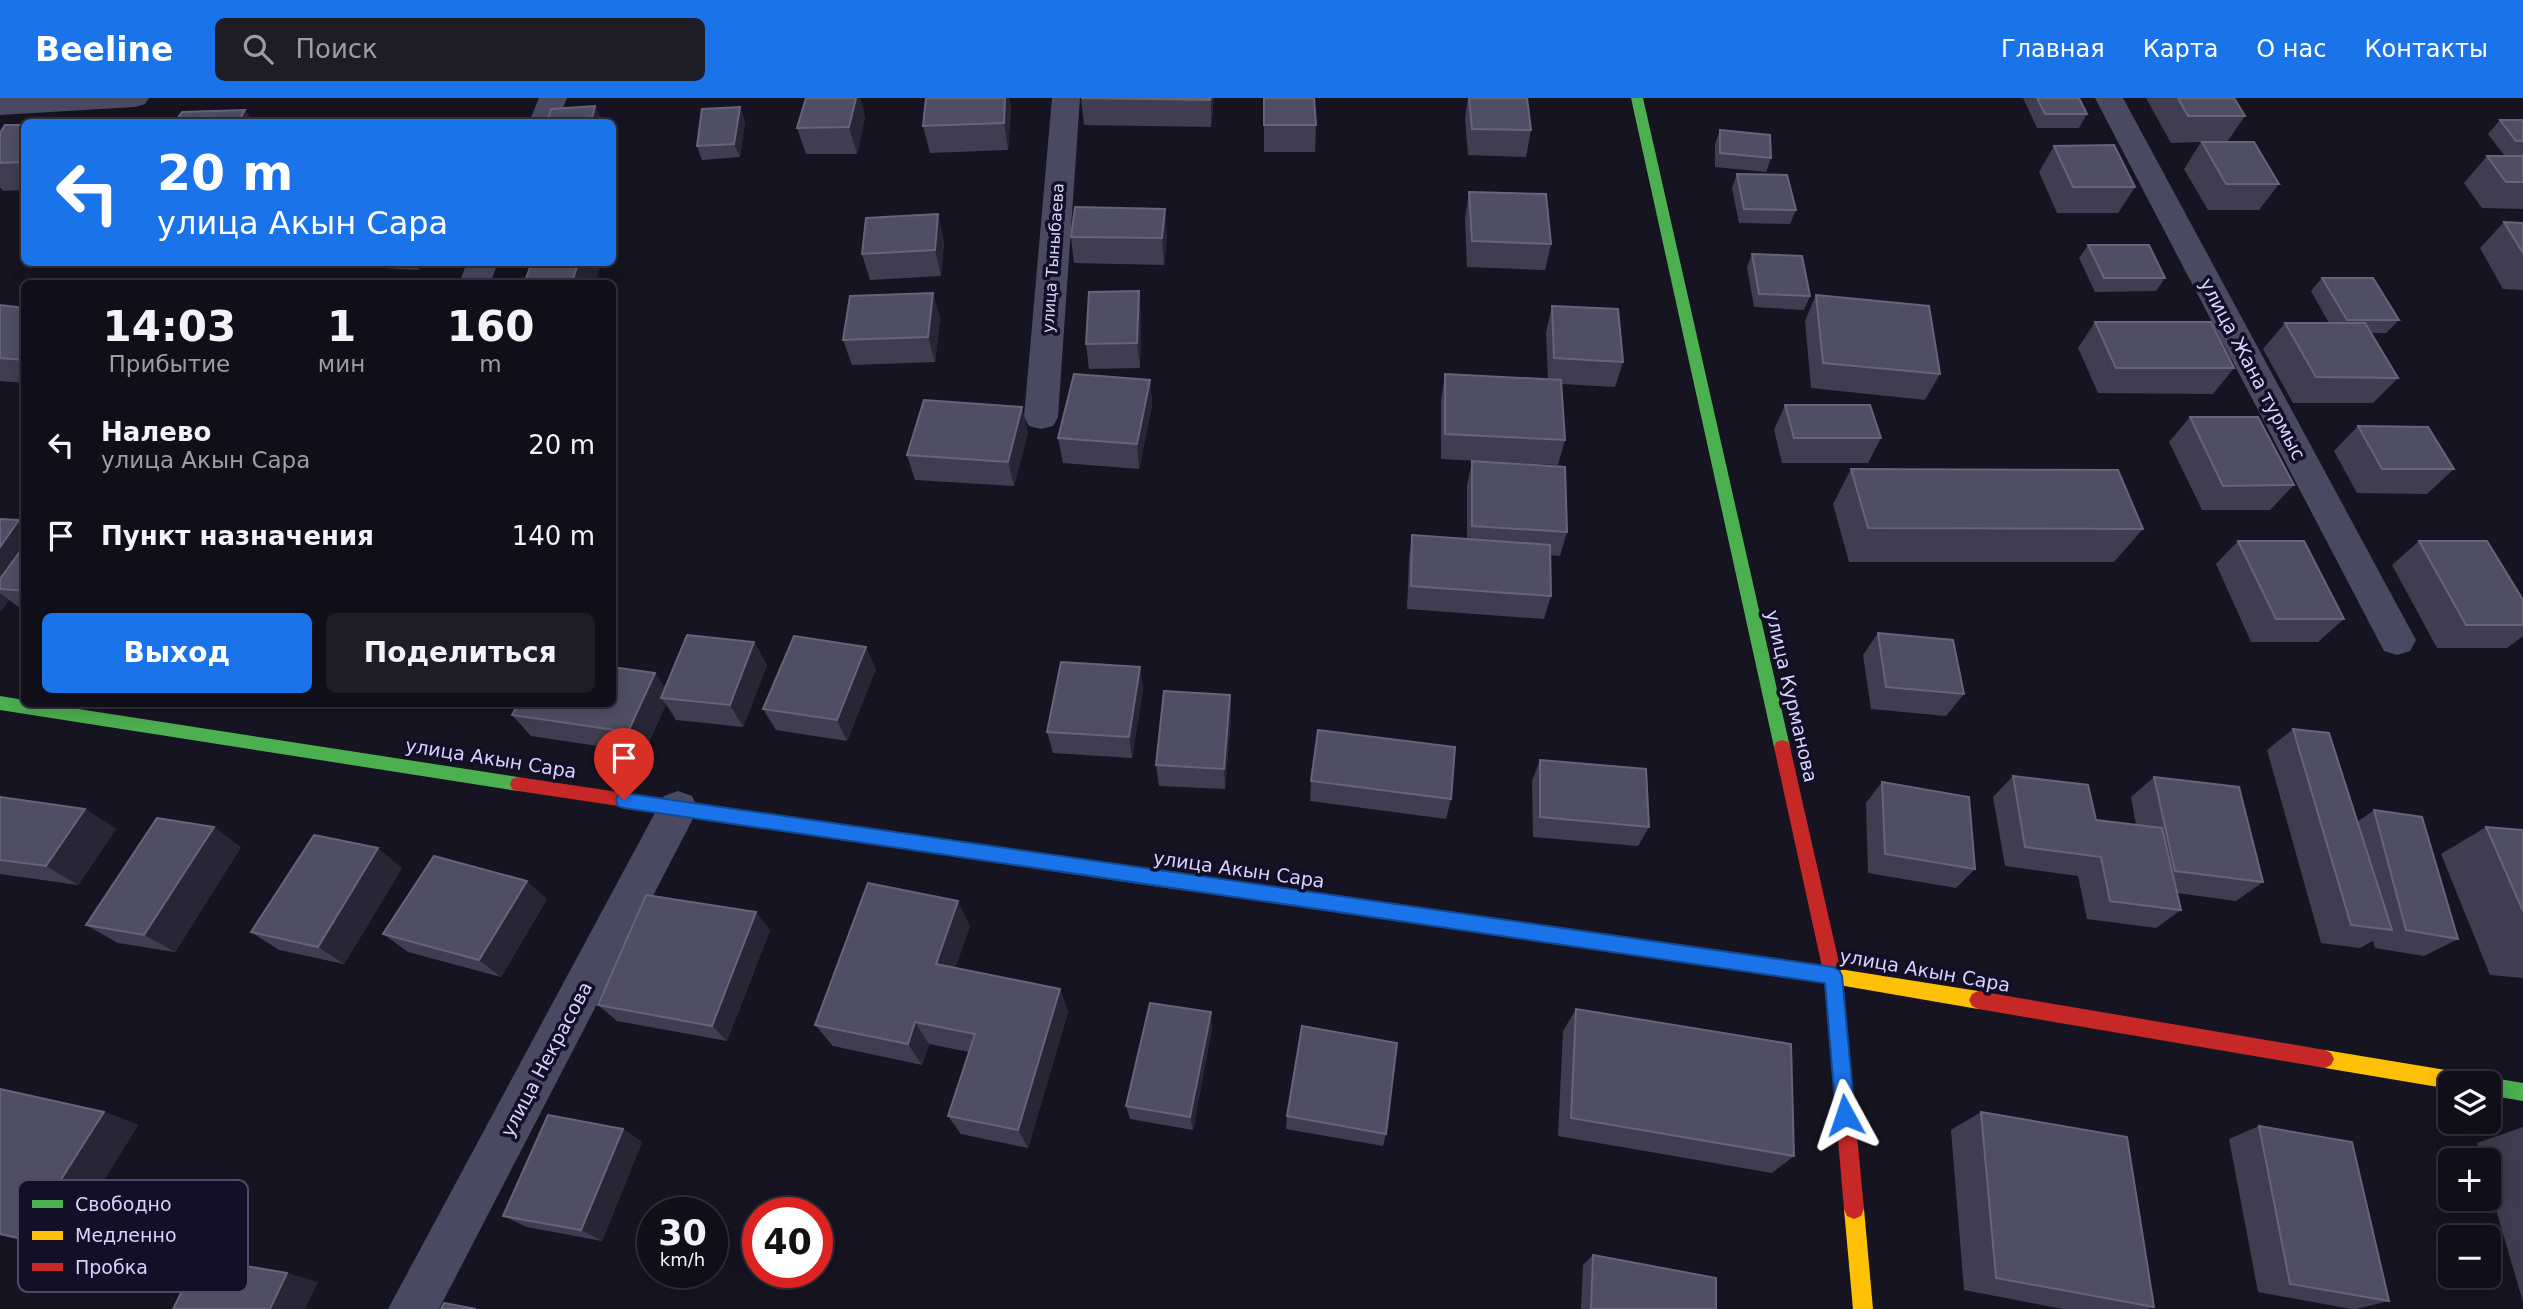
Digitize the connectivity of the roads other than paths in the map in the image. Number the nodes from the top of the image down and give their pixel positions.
1 (135, 98) edge
2 (553, 98) edge
3 (1066, 98) edge
4 (1637, 98) edge
5 (2109, 98) edge
6 (0, 106) edge
7 (543, 119) edge
8 (1041, 417) dead end
9 (2397, 640) dead end
10 (0, 703) edge
11 (21, 706) edge
12 (26, 707) edge
13 (678, 809) junction
14 (1833, 976) junction
15 (2438, 1078) edge
16 (2501, 1088) edge
17 (2523, 1092) edge
18 (413, 1309) edge
19 (1863, 1309) edge

1 - 6 street
2 - 7 street
3 - 8 street, улица Тыныбаева
4 - 14 street, улица Курманова
5 - 9 street, улица Жана турмыс
10 - 11 street, улица Акын Сара
12 - 13 street, улица Акын Сара
13 - 14 street, улица Акын Сара
13 - 18 street, улица Некрасова
14 - 15 street, улица Акын Сара
14 - 19 street, улица Курманова
16 - 17 street

